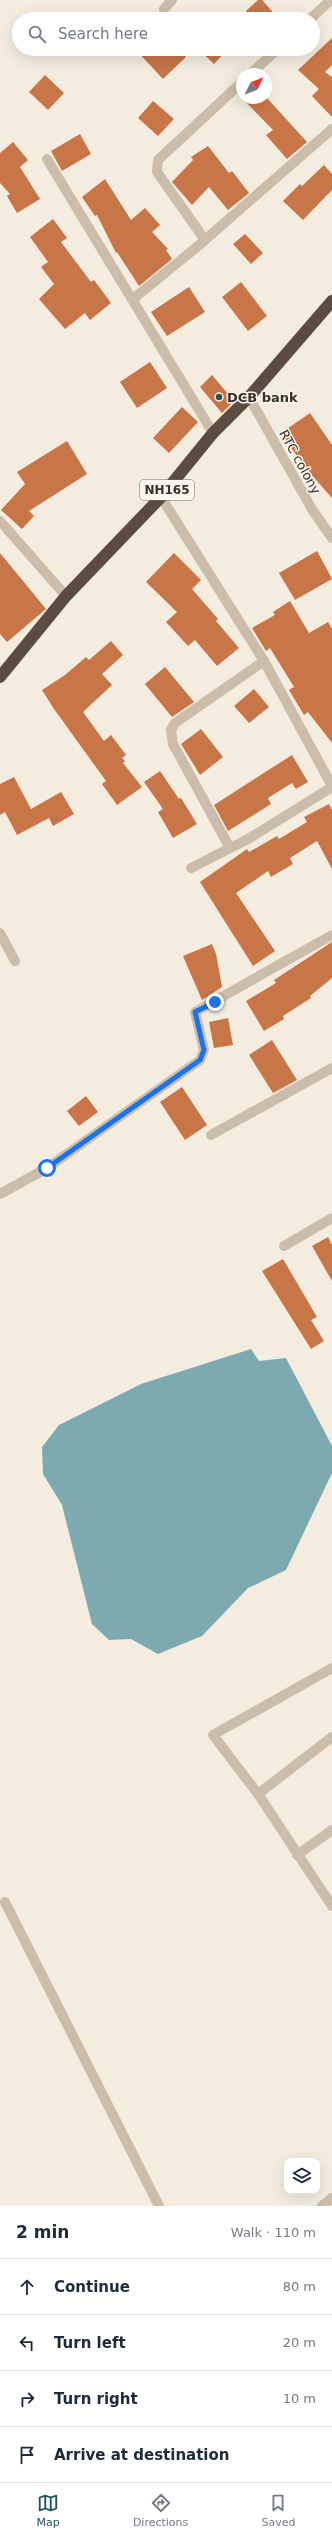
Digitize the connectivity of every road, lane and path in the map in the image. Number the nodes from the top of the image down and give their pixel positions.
1 (172, 0) edge
2 (331, 0) edge
3 (164, 9) dead end
4 (318, 12) edge
5 (270, 56) edge
6 (257, 68) edge
7 (236, 88) edge
8 (332, 129) edge
9 (47, 159) dead end
10 (205, 240) junction
11 (133, 298) junction
12 (332, 301) edge
13 (249, 397) junction
14 (213, 433) junction
15 (160, 497) junction
16 (0, 521) edge
17 (332, 536) edge
18 (66, 596) junction
19 (264, 661) junction
20 (0, 677) edge
21 (332, 787) edge
22 (230, 848) junction
23 (190, 868) dead end
24 (0, 933) edge
25 (332, 934) edge
26 (15, 961) dead end
27 (332, 1068) edge
28 (212, 1135) dead end
29 (0, 1194) edge
30 (332, 1218) edge
31 (284, 1246) dead end
32 (332, 1668) edge
33 (332, 1738) edge
34 (258, 1794) junction
35 (332, 1830) edge
36 (297, 1855) junction
37 (5, 1902) dead end
38 (332, 1906) edge
39 (332, 2198) edge
40 (159, 2206) edge
41 (322, 2206) edge

1 - 3 street
2 - 4 street
5 - 6 street
7 - 10 street
8 - 10 street
9 - 11 street
10 - 11 street
11 - 14 street
12 - 13 highway, NH165
13 - 14 highway, NH165
13 - 17 street, RTC colony
14 - 15 highway, NH165
15 - 18 highway, NH165
15 - 19 street
16 - 18 street
18 - 20 highway, NH165
19 - 21 street
19 - 22 street
21 - 22 street
22 - 23 street
24 - 26 street
25 - 29 street
27 - 28 street
30 - 31 street
32 - 34 street
33 - 34 street
34 - 36 street
35 - 36 street
36 - 38 street
37 - 40 street
39 - 41 street

